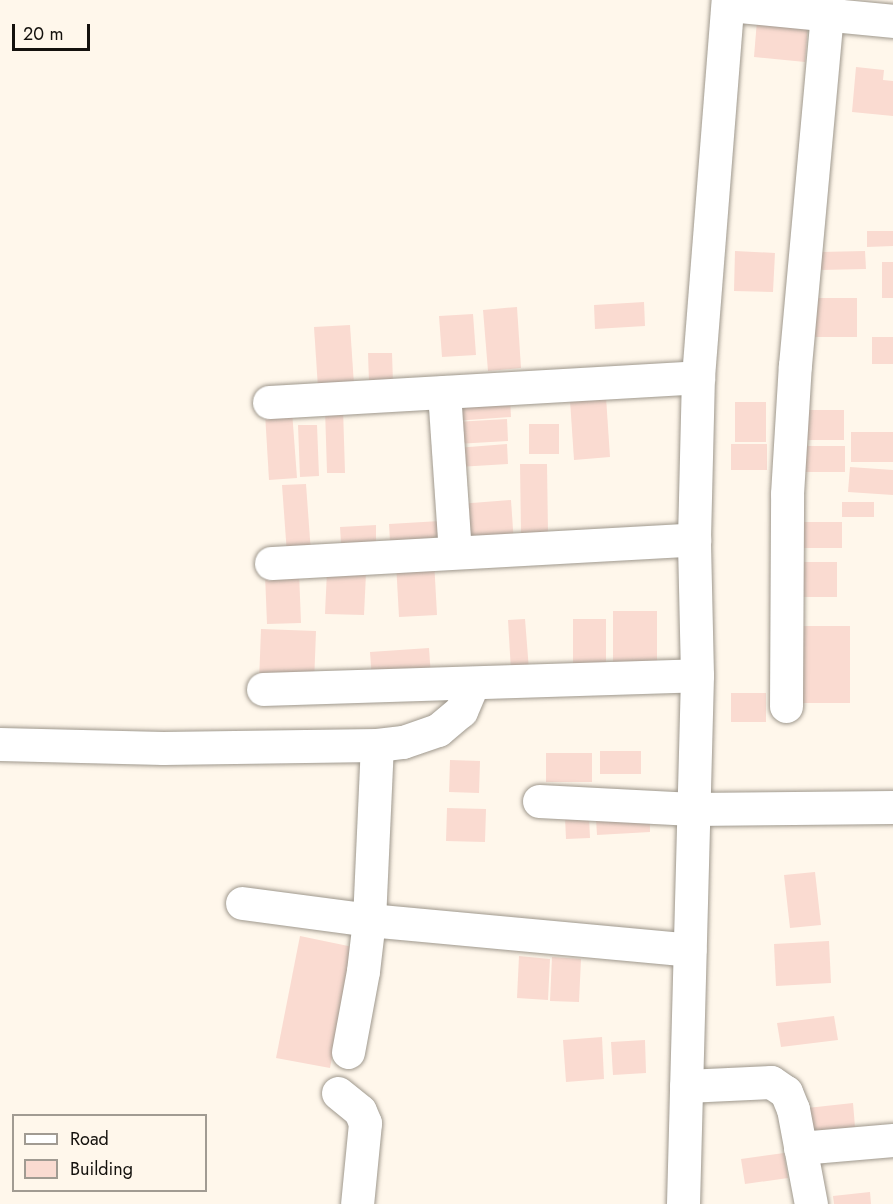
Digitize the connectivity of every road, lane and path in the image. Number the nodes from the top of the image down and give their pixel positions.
1 (728, 3) edge
2 (827, 7) edge
3 (893, 21) edge
4 (698, 377) junction
5 (444, 392) junction
6 (269, 402) dead end
7 (694, 538) junction
8 (455, 552) junction
9 (272, 563) dead end
10 (697, 675) junction
11 (473, 682) junction
12 (263, 689) dead end
13 (786, 706) dead end
14 (0, 744) edge
15 (377, 745) junction
16 (539, 801) dead end
17 (893, 807) edge
18 (693, 808) junction
19 (242, 903) dead end
20 (369, 920) junction
21 (690, 950) junction
22 (348, 1052) dead end
23 (686, 1086) junction
24 (338, 1093) dead end
25 (893, 1140) edge
26 (800, 1148) junction
27 (357, 1204) edge
28 (683, 1204) edge
29 (811, 1204) edge

1 - 2 street
1 - 4 street
2 - 3 street
2 - 13 street
4 - 5 street
4 - 7 street
5 - 6 street
5 - 8 street
7 - 8 street
7 - 10 street
8 - 9 street
10 - 11 street
10 - 18 street
11 - 12 street
11 - 15 street
14 - 15 street
15 - 20 street
16 - 18 street
17 - 18 street
18 - 21 street
19 - 20 street
20 - 21 street
20 - 22 street
21 - 23 street
23 - 26 street
23 - 28 street
24 - 27 street
25 - 26 street
26 - 29 street

